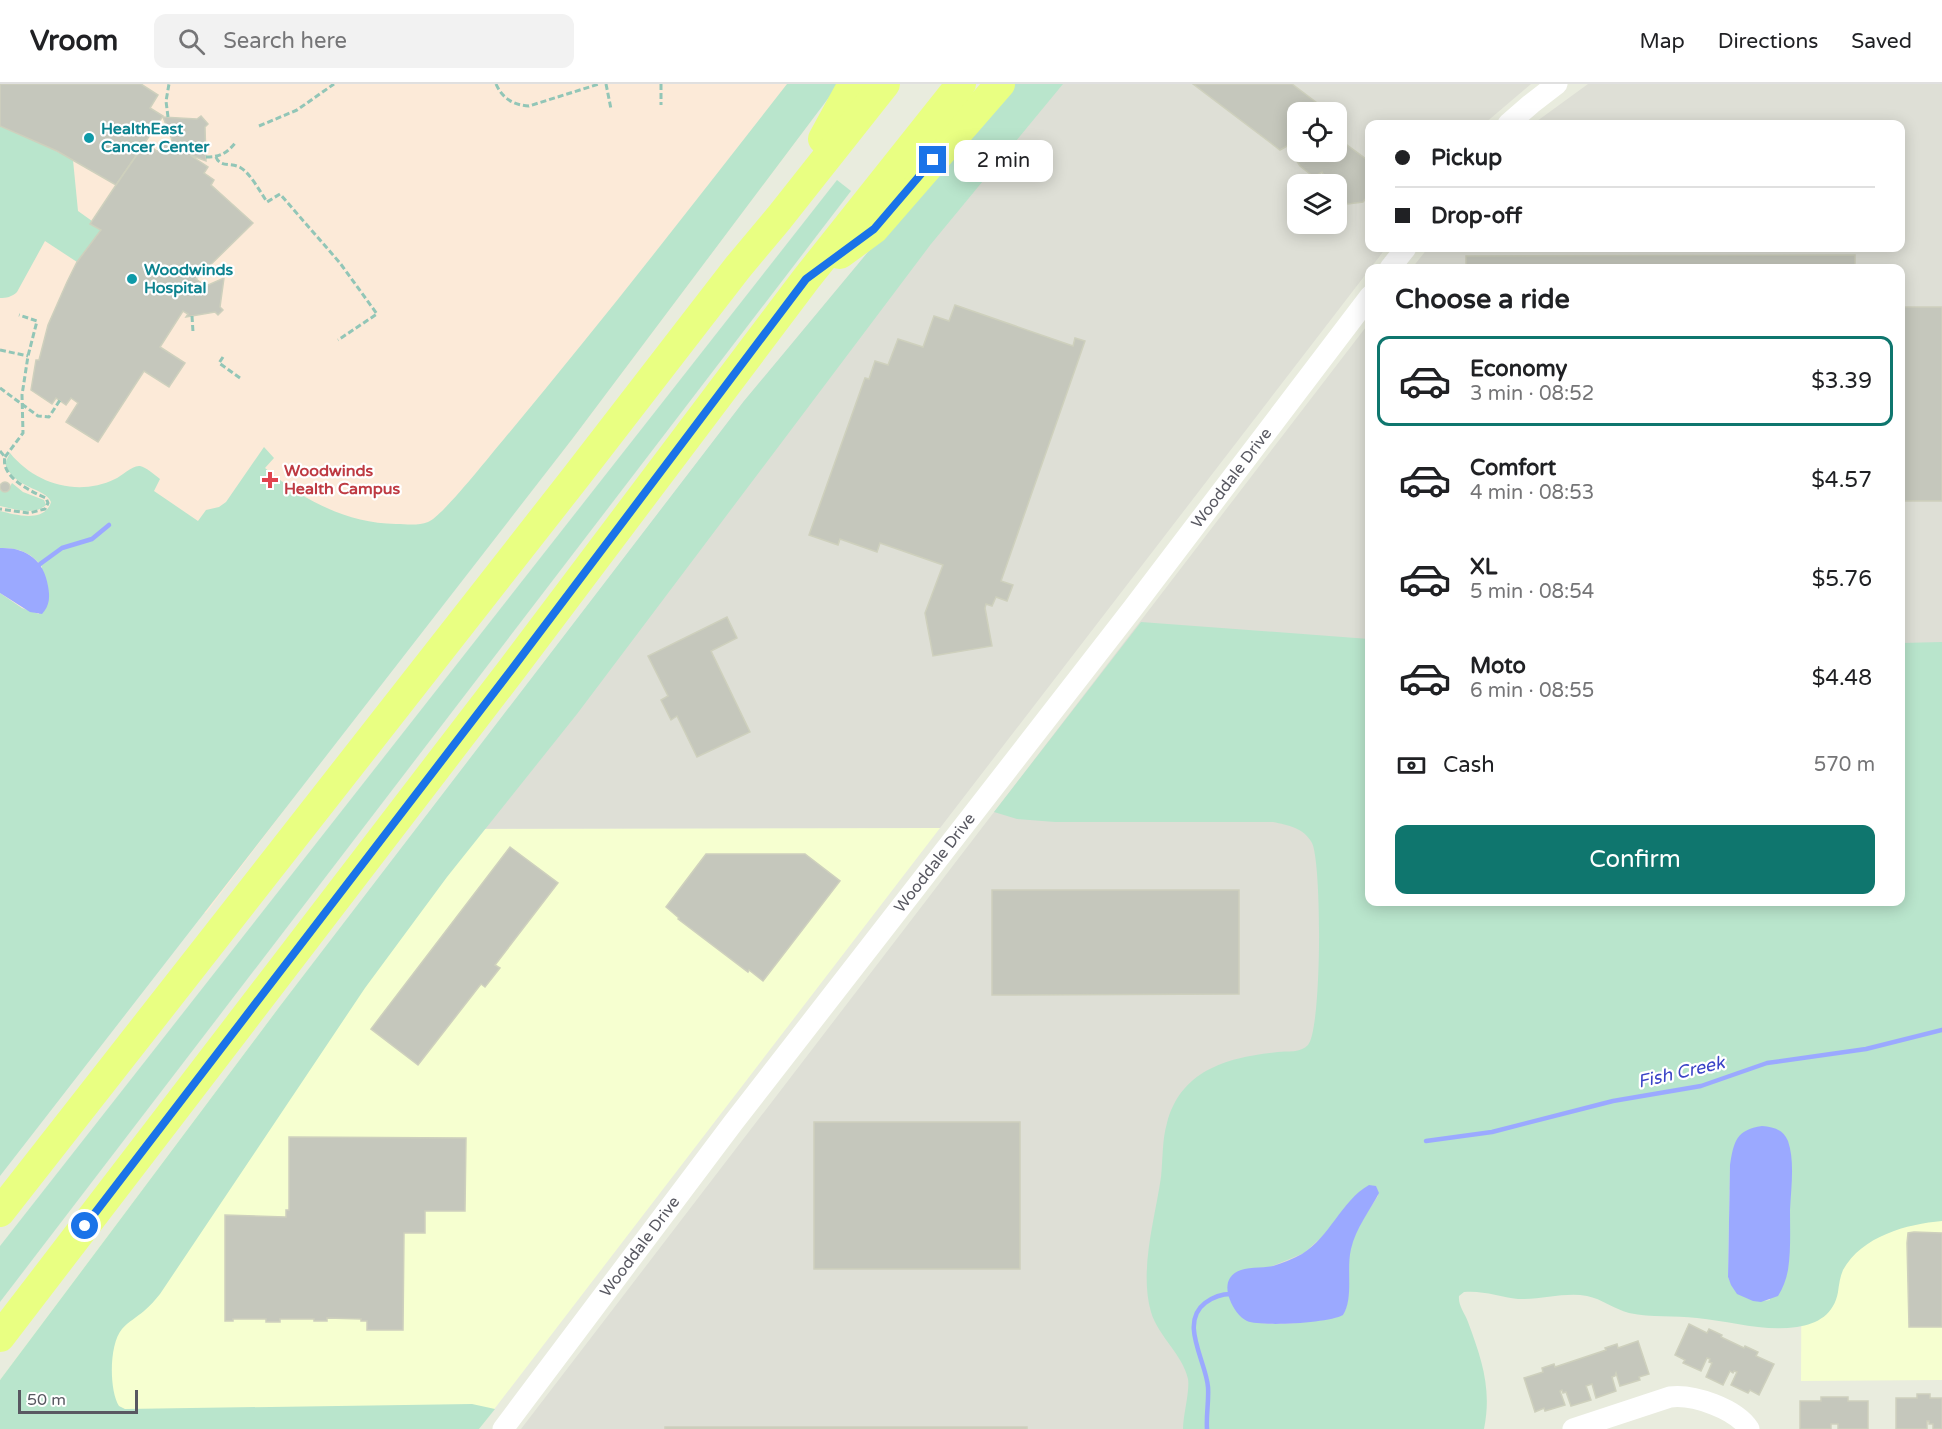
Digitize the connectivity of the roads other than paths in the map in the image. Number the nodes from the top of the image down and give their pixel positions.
1 (853, 84) edge
2 (885, 84) edge
3 (961, 84) edge
4 (1000, 84) edge
5 (1557, 84) edge
6 (1513, 120) edge
7 (779, 218) junction
8 (1403, 252) edge
9 (1393, 264) edge
10 (806, 279) junction
11 (1365, 303) edge
12 (0, 1212) edge
13 (0, 1336) edge
14 (1612, 1423) edge
15 (503, 1429) edge
16 (1573, 1429) edge
17 (1749, 1429) edge

1 - 7 highway
2 - 7 highway
3 - 10 highway
4 - 10 highway
5 - 6 street
7 - 12 highway
8 - 9 street
10 - 13 highway
11 - 15 street, Wooddale Drive
14 - 16 street
14 - 17 street

